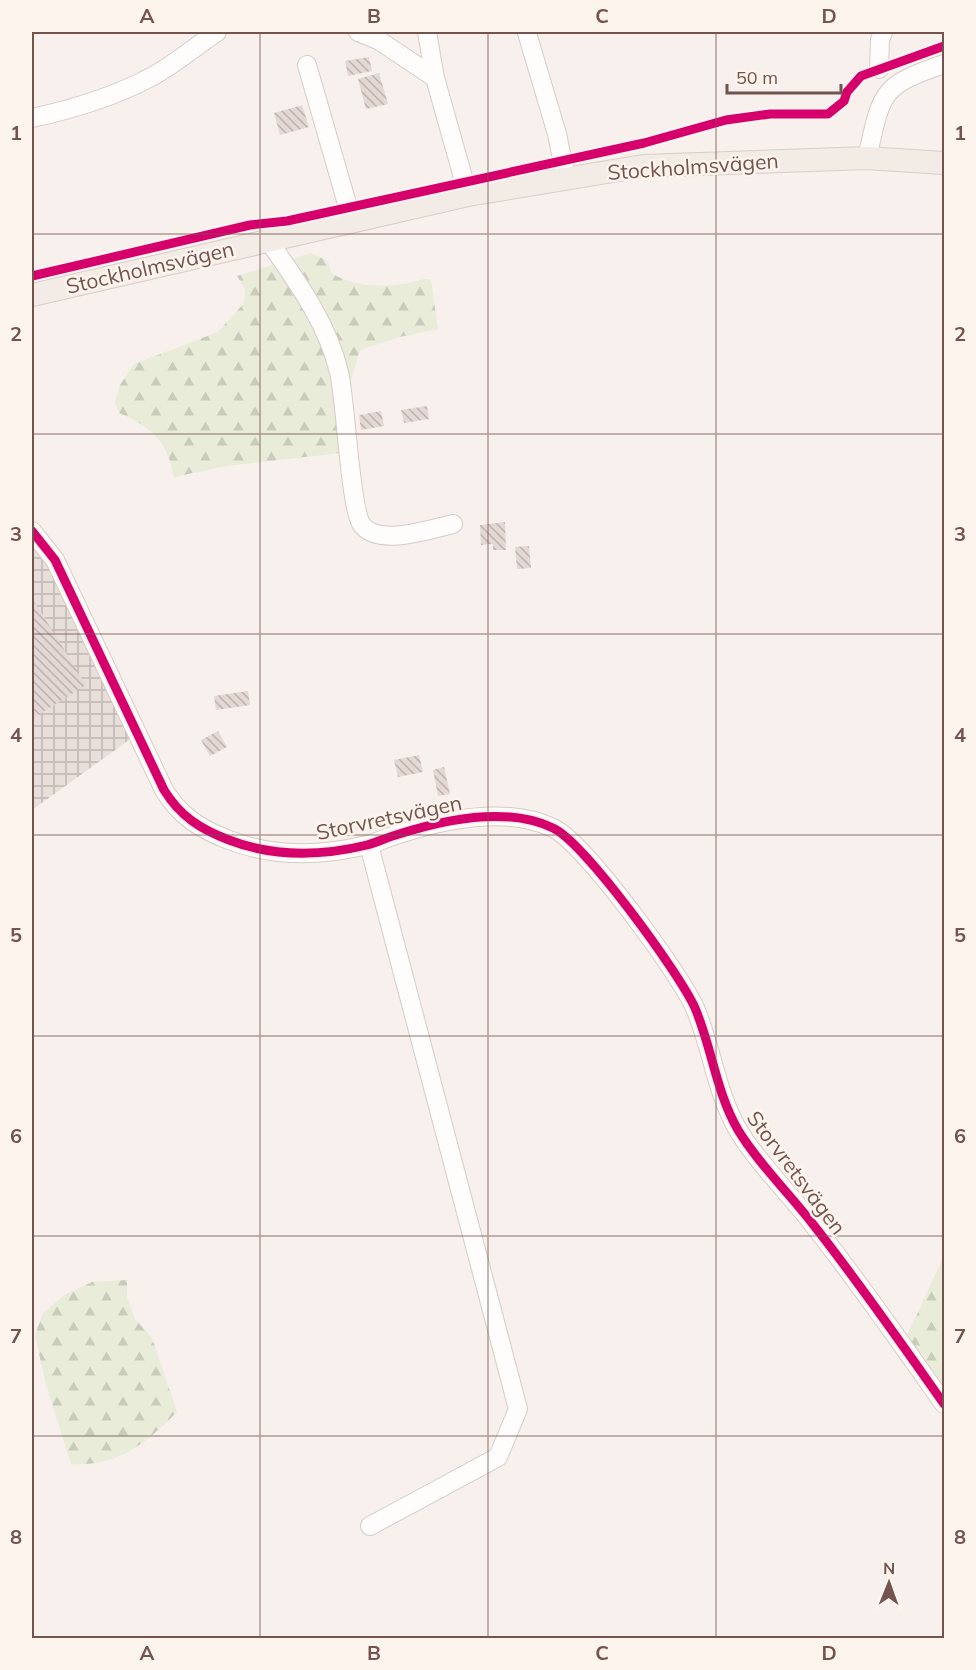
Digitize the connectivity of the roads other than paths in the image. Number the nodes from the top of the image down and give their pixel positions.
1 (217, 32) edge
2 (358, 32) edge
3 (428, 32) edge
4 (883, 32) edge
5 (527, 33) edge
6 (945, 64) edge
7 (307, 65) dead end
8 (879, 69) dead end
9 (435, 78) junction
10 (32, 118) edge
11 (867, 158) junction
12 (945, 164) edge
13 (566, 178) junction
14 (468, 195) junction
15 (352, 221) junction
16 (268, 240) junction
17 (32, 295) edge
18 (453, 524) dead end
19 (32, 531) edge
20 (369, 844) junction
21 (945, 1404) edge
22 (370, 1526) dead end

1 - 10 street
2 - 9 street
3 - 9 street
4 - 8 street
5 - 13 street
6 - 11 street
7 - 15 street
9 - 14 street
11 - 12 main road, Stockholmsvägen
11 - 13 main road, Stockholmsvägen
13 - 14 main road, Stockholmsvägen
14 - 15 main road, Stockholmsvägen
15 - 16 main road, Stockholmsvägen
16 - 17 main road, Stockholmsvägen
16 - 18 street
19 - 20 street, Storvretsvägen
20 - 21 street, Storvretsvägen
20 - 22 street

